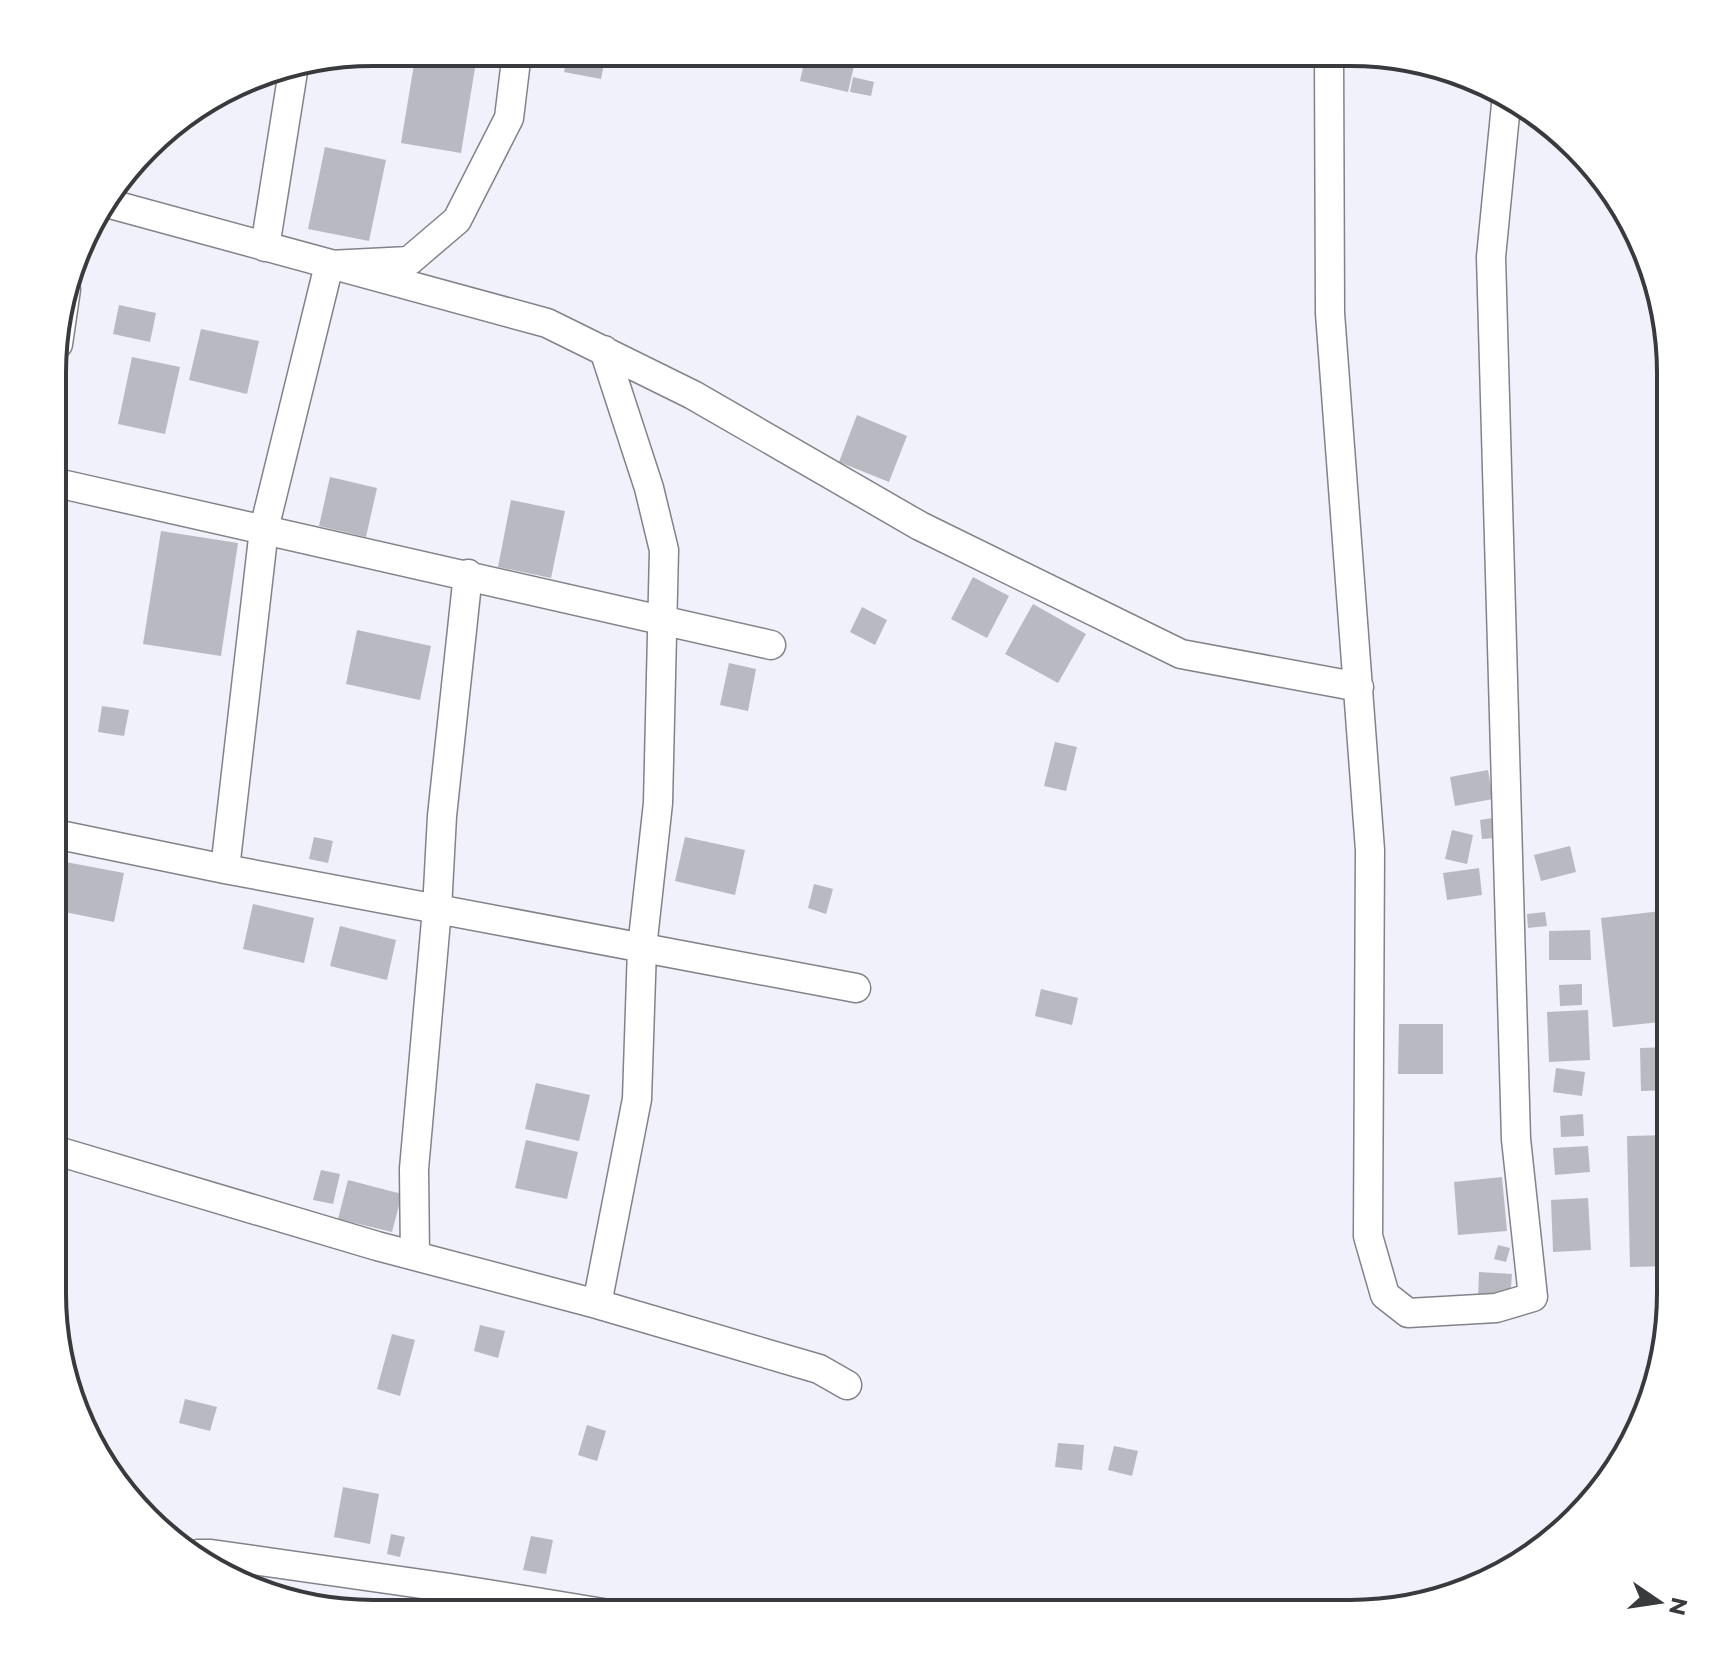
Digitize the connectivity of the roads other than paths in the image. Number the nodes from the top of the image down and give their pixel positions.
1 (515, 66) edge
2 (1329, 66) edge
3 (292, 76) edge
4 (1506, 108) edge
5 (116, 206) edge
6 (265, 247) junction
7 (329, 265) junction
8 (604, 350) junction
9 (66, 485) edge
10 (264, 529) junction
11 (468, 574) junction
12 (663, 620) junction
13 (771, 645) dead end
14 (1359, 687) junction
15 (66, 836) edge
16 (225, 869) junction
17 (437, 909) junction
18 (642, 948) junction
19 (856, 988) dead end
20 (66, 1154) edge
21 (415, 1256) junction
22 (597, 1304) junction
23 (847, 1385) dead end
24 (215, 1556) edge
25 (523, 1600) edge

1 - 7 street
2 - 14 street
3 - 6 street
4 - 14 street
5 - 6 street
6 - 7 street
7 - 8 street
7 - 10 street
8 - 12 street
8 - 14 street
9 - 10 street
10 - 11 street
10 - 16 street
11 - 12 street
11 - 17 street
12 - 13 street
12 - 18 street
15 - 16 street
16 - 17 street
17 - 18 street
17 - 21 street
18 - 19 street
18 - 22 street
20 - 21 street
21 - 22 street
22 - 23 street
24 - 25 street

